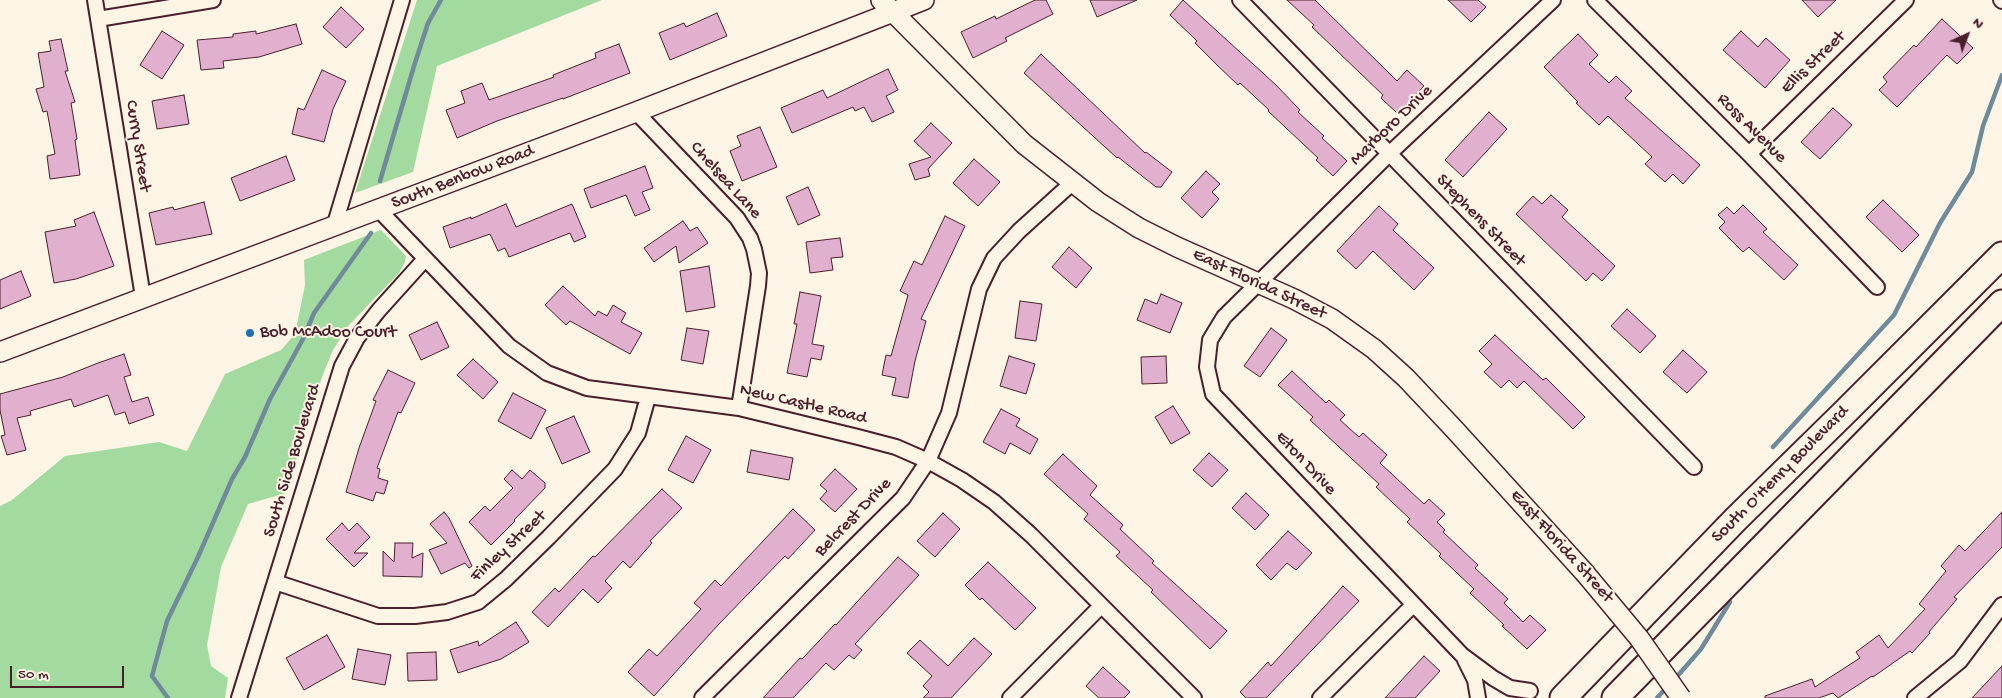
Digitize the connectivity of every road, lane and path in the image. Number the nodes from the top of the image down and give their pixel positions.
1 (95, 0) edge
2 (213, 0) edge
3 (402, 0) edge
4 (924, 0) edge
5 (1240, 0) edge
6 (1552, 0) edge
7 (1596, 0) edge
8 (1906, 0) edge
9 (887, 6) edge
10 (98, 19) junction
11 (636, 112) junction
12 (1389, 154) junction
13 (1749, 154) junction
14 (1072, 183) junction
15 (379, 210) junction
16 (334, 226) junction
17 (2002, 254) edge
18 (425, 258) junction
19 (1260, 282) junction
20 (1877, 287) dead end
21 (143, 297) junction
22 (2002, 303) edge
23 (0, 352) edge
24 (648, 397) junction
25 (739, 408) junction
26 (928, 461) junction
27 (1694, 467) dead end
28 (275, 582) junction
29 (1413, 605) junction
30 (2002, 605) edge
31 (1101, 606) junction
32 (1462, 655) junction
33 (1530, 691) dead end
34 (239, 698) edge
35 (702, 698) edge
36 (1010, 698) edge
37 (1194, 698) edge
38 (1320, 698) edge
39 (1478, 698) edge
40 (1563, 698) edge
41 (1615, 698) edge
42 (1681, 698) edge
43 (1915, 698) edge

1 - 10 street, Curry Street
2 - 10 street
3 - 16 street
4 - 9 main road, South Benbow Road
5 - 12 street, Stephens Street
6 - 12 street, Marboro Drive
7 - 13 street, Ross Avenue
8 - 13 street, Ellis Street
9 - 11 main road, South Benbow Road
9 - 14 main road, East Florida Street
10 - 21 street, Curry Street
11 - 15 main road, South Benbow Road
11 - 25 street, Chelsea Lane
12 - 19 street, Marboro Drive
12 - 27 street, Stephens Street
13 - 20 street, Ross Avenue
14 - 19 main road, East Florida Street
14 - 26 street, Belcrest Drive
15 - 16 main road, South Benbow Road
15 - 18 street, New Castle Road
16 - 21 main road, South Benbow Road
17 - 40 highway, South O'Henry Boulevard
18 - 24 street, New Castle Road
18 - 28 street, South Side Boulevard
19 - 29 street, Eton Drive
19 - 42 main road, East Florida Street, bridge
21 - 23 main road, South Benbow Road
22 - 41 highway, South O'Henry Boulevard
24 - 25 street, New Castle Road
24 - 28 street, Finley Street
25 - 26 street, New Castle Road
26 - 31 street, New Castle Road
26 - 35 street, Belcrest Drive
28 - 34 street, South Side Boulevard
29 - 32 street, Eton Drive
29 - 38 street
30 - 43 street
31 - 36 street
31 - 37 street, New Castle Road
32 - 33 street, Eton Drive
32 - 39 street, Eton Drive

